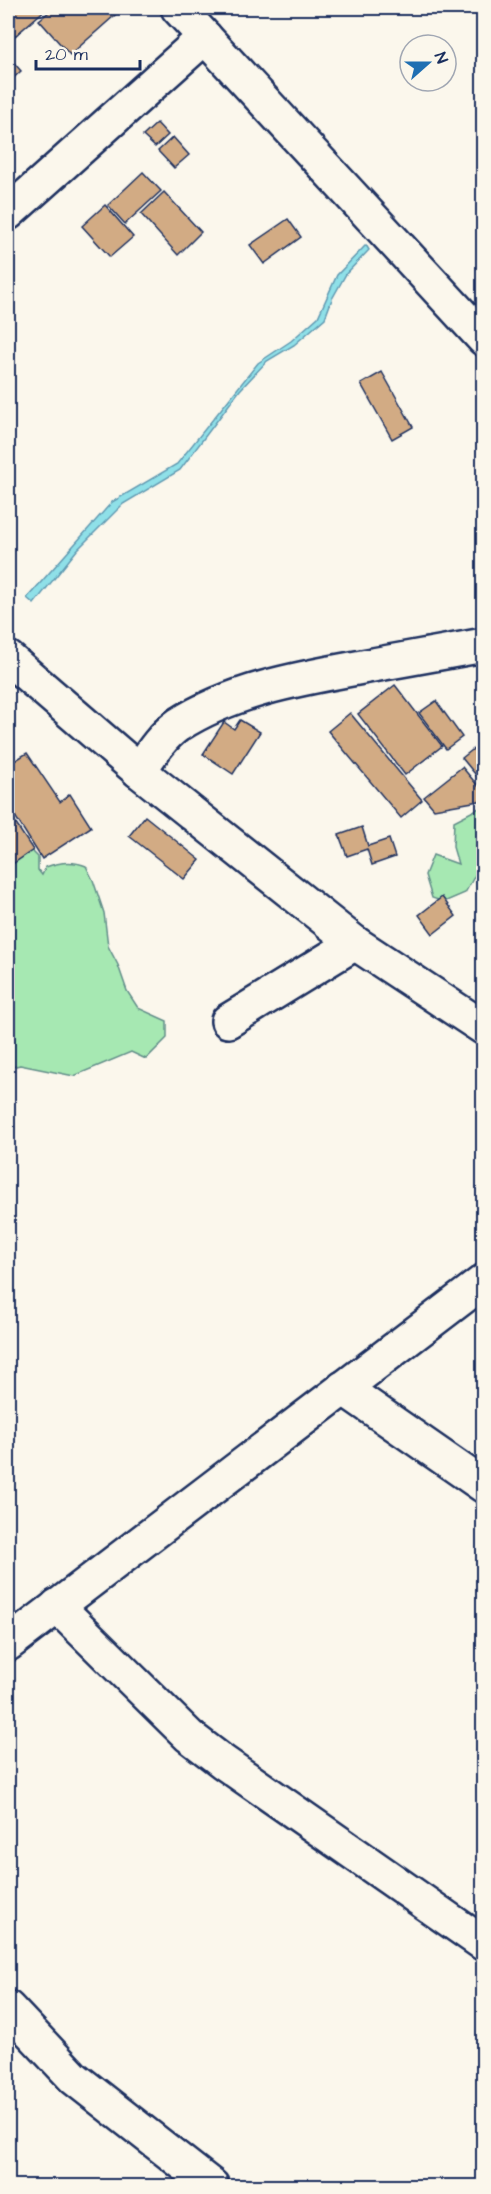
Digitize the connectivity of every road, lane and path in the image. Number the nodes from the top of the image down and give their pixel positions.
1 (178, 8) edge
2 (205, 37) junction
3 (8, 213) edge
4 (483, 339) edge
5 (483, 645) edge
6 (8, 658) edge
7 (140, 771) junction
8 (355, 943) junction
9 (228, 1021) dead end
10 (483, 1028) edge
11 (483, 1281) edge
12 (343, 1388) junction
13 (483, 1486) edge
14 (57, 1606) junction
15 (8, 1644) edge
16 (483, 1944) edge
17 (8, 2008) edge
18 (212, 2187) edge

1 - 2 street
2 - 3 street
2 - 4 street
5 - 7 street
6 - 7 street
7 - 8 street
8 - 9 street
8 - 10 street
11 - 12 street
12 - 13 street
12 - 14 street
14 - 15 street
14 - 16 street
17 - 18 street

